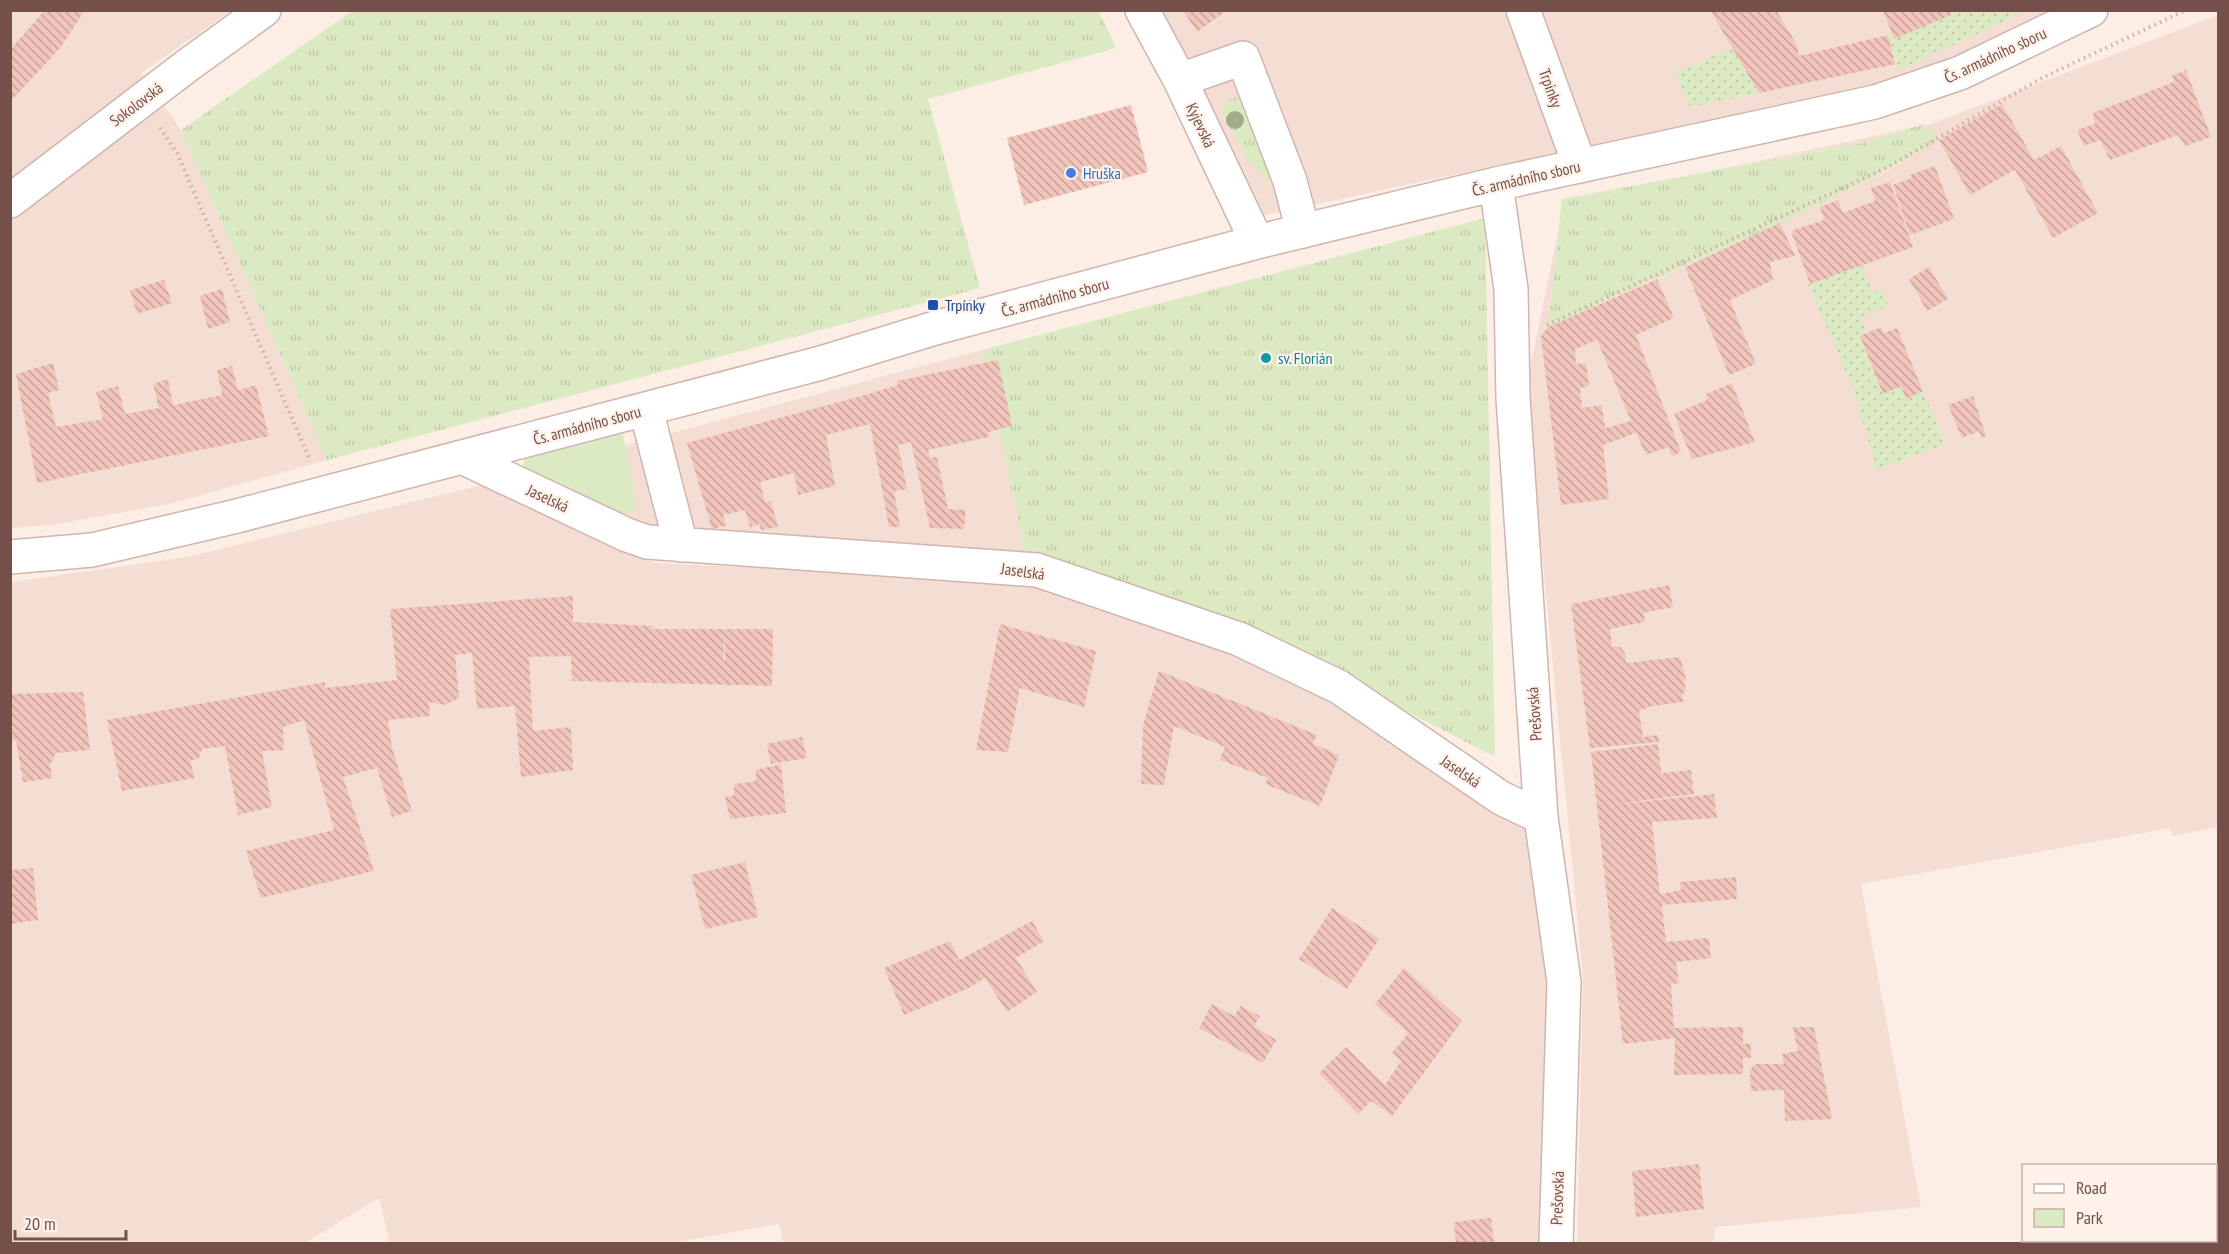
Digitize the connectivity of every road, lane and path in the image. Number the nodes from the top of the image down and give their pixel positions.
1 (264, 10) edge
2 (1142, 10) edge
3 (1523, 10) edge
4 (2091, 10) edge
5 (2186, 10) edge
6 (1180, 80) junction
7 (141, 100) junction
8 (1580, 166) junction
9 (1496, 184) junction
10 (10, 201) edge
11 (1303, 231) junction
12 (1257, 242) junction
13 (1543, 330) dead end
14 (646, 410) junction
15 (464, 458) junction
16 (324, 494) junction
17 (681, 545) junction
18 (10, 557) edge
19 (1541, 817) junction
20 (1556, 1244) edge

1 - 7 street, Sokolovská
2 - 6 street, Kyjevská
3 - 8 street, Trpinky
4 - 8 street, Čs. armádního sboru
5 - 13 path
6 - 11 street
6 - 12 street, Kyjevská
7 - 10 street, Sokolovská
7 - 16 path
8 - 9 street, Čs. armádního sboru
9 - 11 street, Čs. armádního sboru
9 - 19 street, Prešovská
11 - 12 street, Čs. armádního sboru
12 - 14 street, Čs. armádního sboru
14 - 15 street, Čs. armádního sboru
14 - 17 street
15 - 16 street, Čs. armádního sboru
15 - 17 street, Jaselská
16 - 18 street, Čs. armádního sboru
17 - 19 street, Jaselská
19 - 20 street, Prešovská

